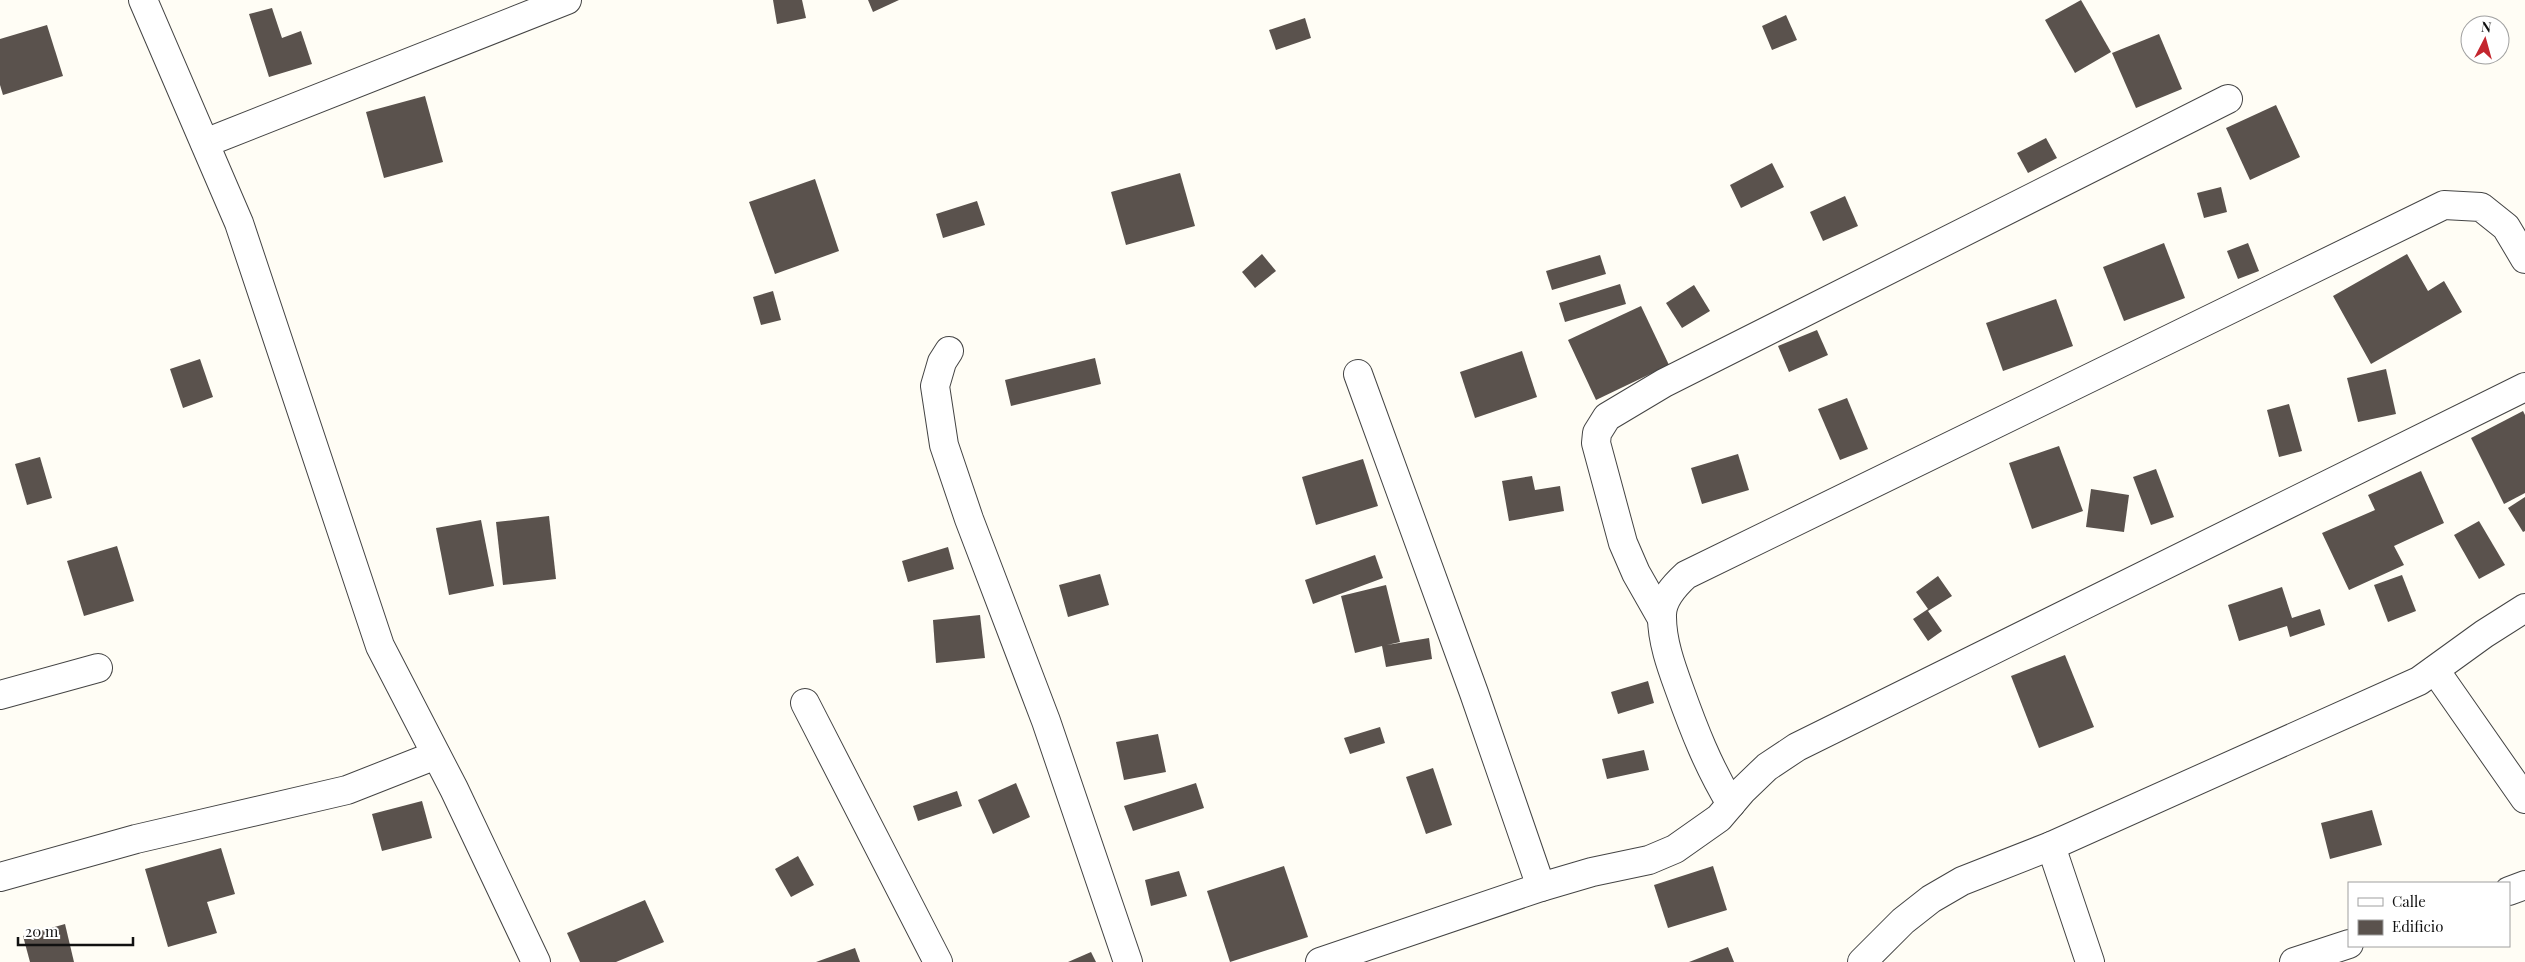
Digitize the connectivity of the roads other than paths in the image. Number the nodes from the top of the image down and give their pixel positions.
1 (143, 0) edge
2 (567, 0) edge
3 (2228, 99) dead end
4 (205, 143) junction
5 (2525, 259) edge
6 (949, 352) dead end
7 (1358, 374) dead end
8 (2525, 387) edge
9 (2525, 608) edge
10 (1662, 617) junction
11 (98, 668) dead end
12 (2435, 670) junction
13 (0, 696) edge
14 (805, 703) dead end
15 (436, 755) junction
16 (2525, 799) edge
17 (1731, 804) junction
18 (2051, 846) junction
19 (0, 877) edge
20 (2525, 885) edge
21 (1541, 887) junction
22 (2510, 891) edge
23 (2348, 944) edge
24 (1358, 956) edge
25 (536, 962) edge
26 (938, 962) edge
27 (1128, 962) edge
28 (1320, 962) edge
29 (1862, 962) edge
30 (2090, 962) edge
31 (2294, 962) edge

1 - 4 street
2 - 4 street
3 - 10 street
4 - 15 street
5 - 10 street
6 - 27 street
7 - 21 street
8 - 17 street
9 - 12 street
10 - 17 street
11 - 13 street
12 - 16 street
12 - 18 street
14 - 26 street
15 - 19 street
15 - 25 street
17 - 21 street
18 - 29 street
18 - 30 street
20 - 22 street
21 - 24 street
23 - 31 street
24 - 28 street

